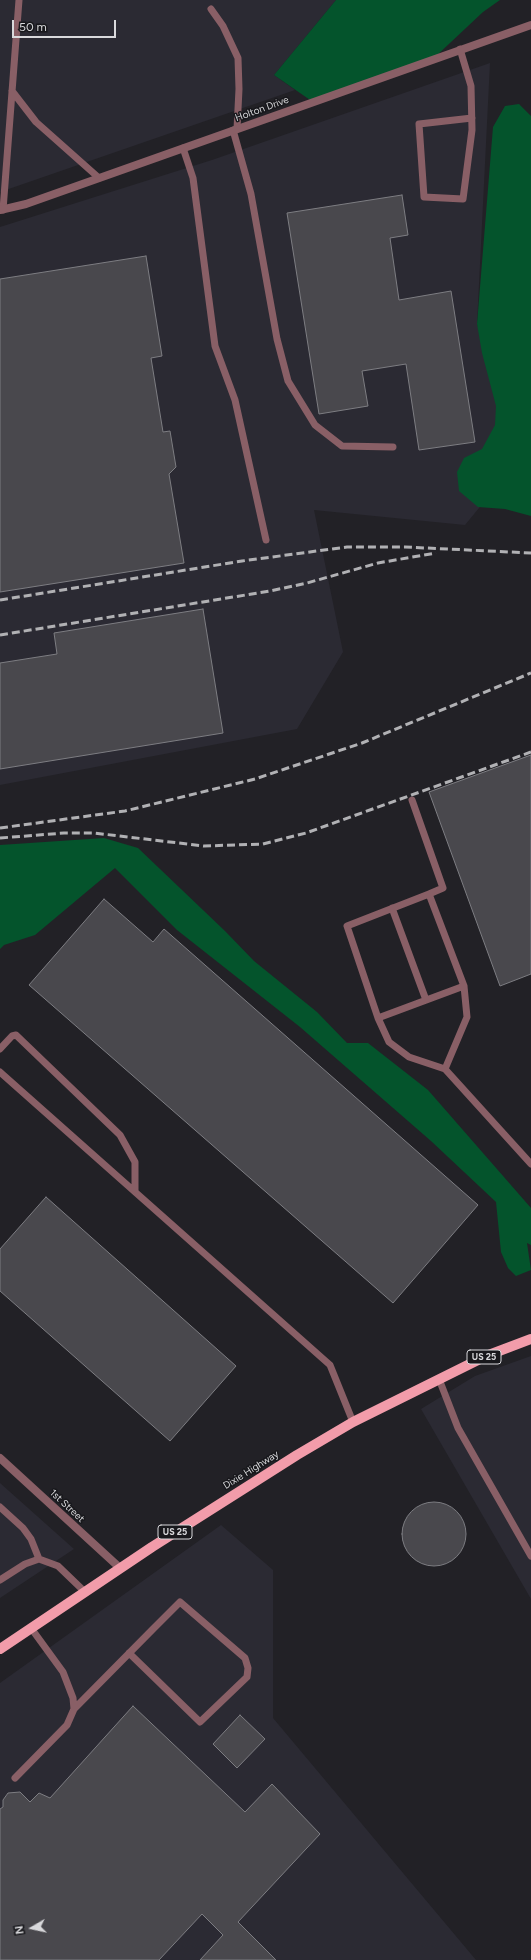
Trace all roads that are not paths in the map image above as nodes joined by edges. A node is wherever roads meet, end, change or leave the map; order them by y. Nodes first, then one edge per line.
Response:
1 (19, 0) edge
2 (211, 9) dead end
3 (531, 25) edge
4 (460, 49) junction
5 (12, 91) junction
6 (472, 118) junction
7 (235, 130) junction
8 (183, 148) junction
9 (99, 178) junction
10 (1, 210) edge
11 (393, 447) dead end
12 (266, 540) dead end
13 (412, 800) dead end
14 (430, 894) junction
15 (392, 908) junction
16 (464, 986) junction
17 (426, 1000) junction
18 (378, 1018) junction
19 (0, 1049) edge
20 (445, 1069) junction
21 (0, 1072) edge
22 (531, 1164) edge
23 (135, 1191) junction
24 (531, 1339) edge
25 (439, 1379) junction
26 (353, 1422) junction
27 (0, 1458) edge
28 (0, 1507) edge
29 (531, 1556) edge
30 (39, 1559) junction
31 (120, 1568) junction
32 (0, 1580) edge
33 (85, 1592) junction
34 (32, 1628) junction
35 (0, 1649) edge
36 (129, 1653) junction
37 (74, 1709) junction
38 (15, 1778) dead end

1 - 5 lane
2 - 7 lane
3 - 4 street, Holton Drive
4 - 6 lane
4 - 7 street, Holton Drive
5 - 9 lane
5 - 10 lane
6 - 6 lane
7 - 8 street, Holton Drive
7 - 11 lane
8 - 9 street, Holton Drive
8 - 12 lane
9 - 10 street, Holton Drive
13 - 14 lane
14 - 15 lane
14 - 16 lane
15 - 17 lane
15 - 18 lane
16 - 17 lane
16 - 20 lane
17 - 18 lane
18 - 20 lane
19 - 23 lane
20 - 22 lane
21 - 23 lane
23 - 26 lane
24 - 25 main road, Dixie Highway / US 25
25 - 26 main road, Dixie Highway / US 25
25 - 29 lane
26 - 31 main road, Dixie Highway / US 25
27 - 31 street, 1st Street
28 - 30 lane
30 - 32 lane
30 - 33 lane
31 - 33 main road, Dixie Highway / US 25
33 - 34 main road, Dixie Highway / US 25
34 - 35 main road, Dixie Highway / US 25
34 - 37 lane
36 - 36 lane
36 - 37 lane
37 - 38 lane

